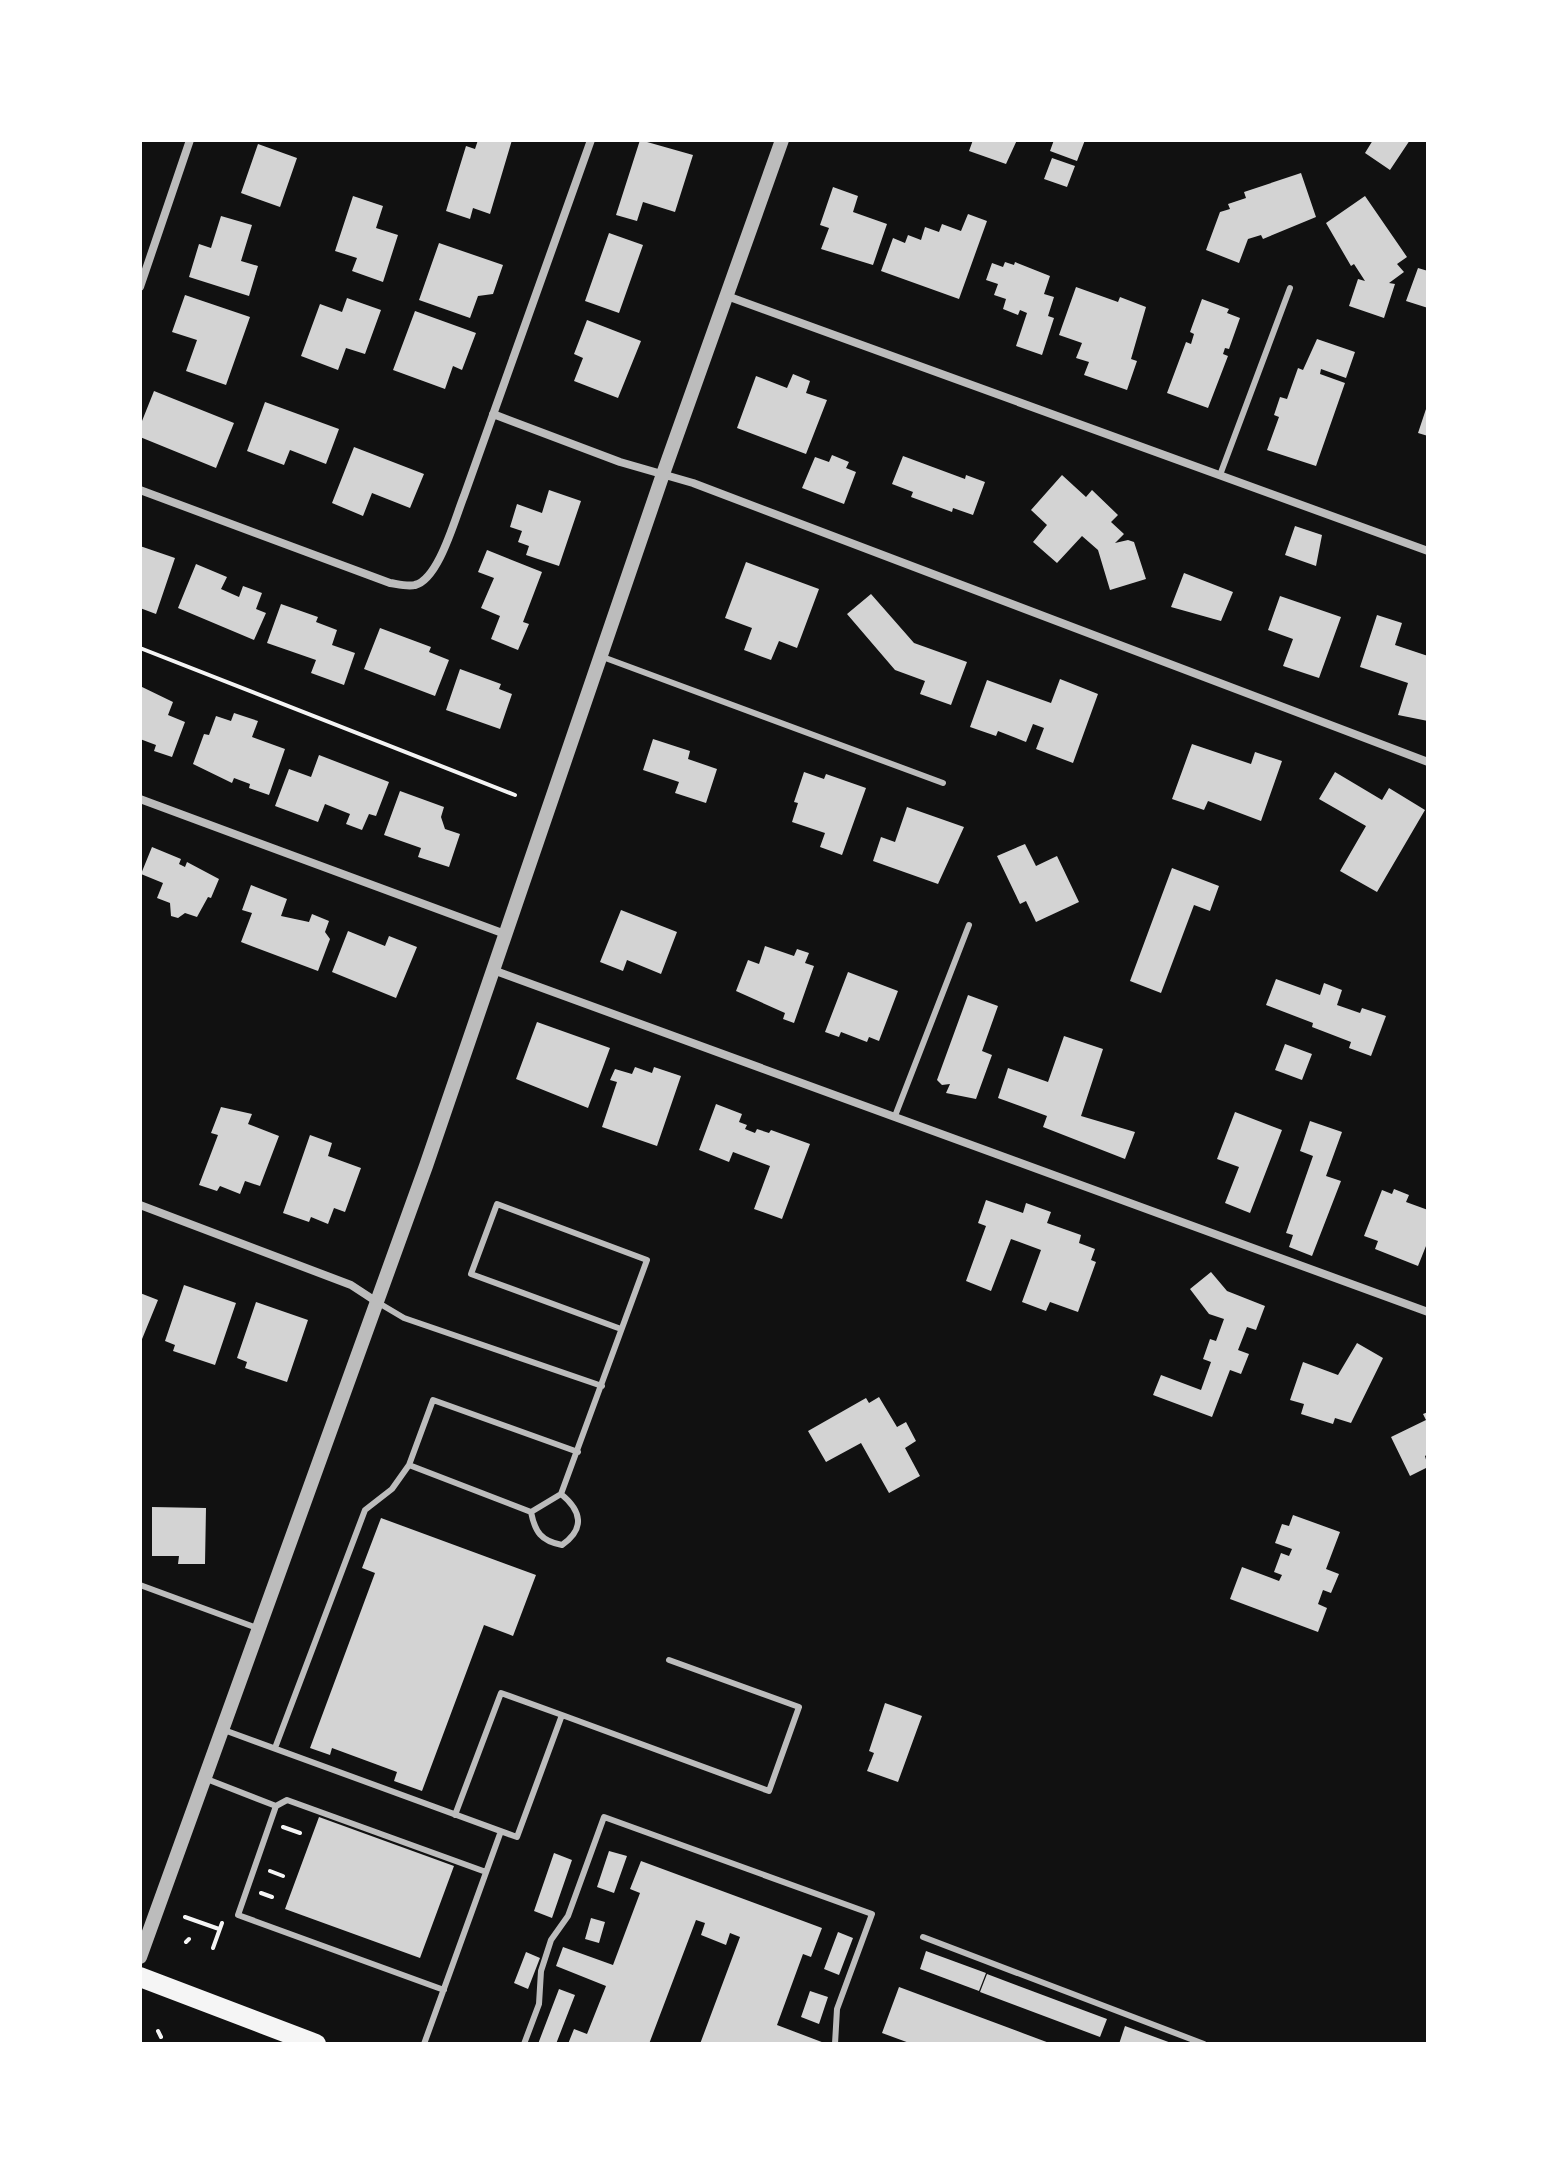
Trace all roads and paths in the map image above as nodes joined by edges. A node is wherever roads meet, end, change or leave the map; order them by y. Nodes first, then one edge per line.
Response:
1 (190, 140) edge
2 (591, 140) edge
3 (782, 140) edge
4 (140, 287) edge
5 (1290, 288) dead end
6 (727, 296) junction
7 (493, 414) junction
8 (663, 474) junction
9 (1220, 475) junction
10 (140, 490) edge
11 (1428, 551) edge
12 (140, 648) edge
13 (600, 656) junction
14 (1428, 762) edge
15 (943, 783) dead end
16 (515, 795) dead end
17 (140, 799) edge
18 (969, 925) dead end
19 (505, 934) junction
20 (493, 970) junction
21 (895, 1116) junction
22 (140, 1205) edge
23 (377, 1302) junction
24 (1428, 1312) edge
25 (621, 1329) junction
26 (602, 1386) junction
27 (578, 1452) junction
28 (409, 1465) junction
29 (561, 1494) junction
30 (531, 1512) junction
31 (140, 1585) edge
32 (259, 1629) junction
33 (669, 1660) dead end
34 (562, 1715) junction
35 (220, 1729) junction
36 (275, 1748) junction
37 (203, 1777) junction
38 (276, 1806) junction
39 (455, 1815) junction
40 (283, 1827) dead end
41 (501, 1831) junction
42 (300, 1833) dead end
43 (267, 1870) dead end
44 (486, 1872) junction
45 (283, 1876) dead end
46 (259, 1892) dead end
47 (272, 1897) dead end
48 (185, 1917) dead end
49 (923, 1937) dead end
50 (213, 1948) dead end
51 (140, 1957) edge
52 (140, 1977) edge
53 (444, 1990) junction
54 (158, 2031) dead end
55 (161, 2037) dead end
56 (316, 2044) edge
57 (424, 2044) edge
58 (524, 2044) edge
59 (835, 2044) edge
60 (1204, 2044) edge

1 - 4 street
2 - 7 street
3 - 6 street
5 - 9 lane
6 - 8 street
6 - 9 street
7 - 8 street
7 - 10 street
8 - 13 street
8 - 14 street
9 - 11 street
12 - 16 path
13 - 15 lane
13 - 19 street
17 - 19 street
18 - 21 lane
19 - 20 street
20 - 21 street
20 - 23 street
21 - 24 street
22 - 23 street
23 - 26 lane
23 - 32 street
25 - 25 lane
25 - 26 lane
26 - 27 lane
27 - 28 lane
27 - 29 lane
28 - 30 lane
28 - 36 lane
29 - 30 lane
29 - 30 lane
31 - 32 lane
32 - 35 street
33 - 34 lane
34 - 39 lane
34 - 41 lane
35 - 36 lane
35 - 37 street
36 - 39 lane
37 - 38 lane
37 - 51 street
38 - 44 lane
38 - 53 lane
39 - 41 lane
40 - 42 path
41 - 44 lane
43 - 45 path
44 - 53 lane
46 - 47 path
48 - 50 path
49 - 60 lane
52 - 56 main road
53 - 57 lane
54 - 55 path
58 - 59 lane

